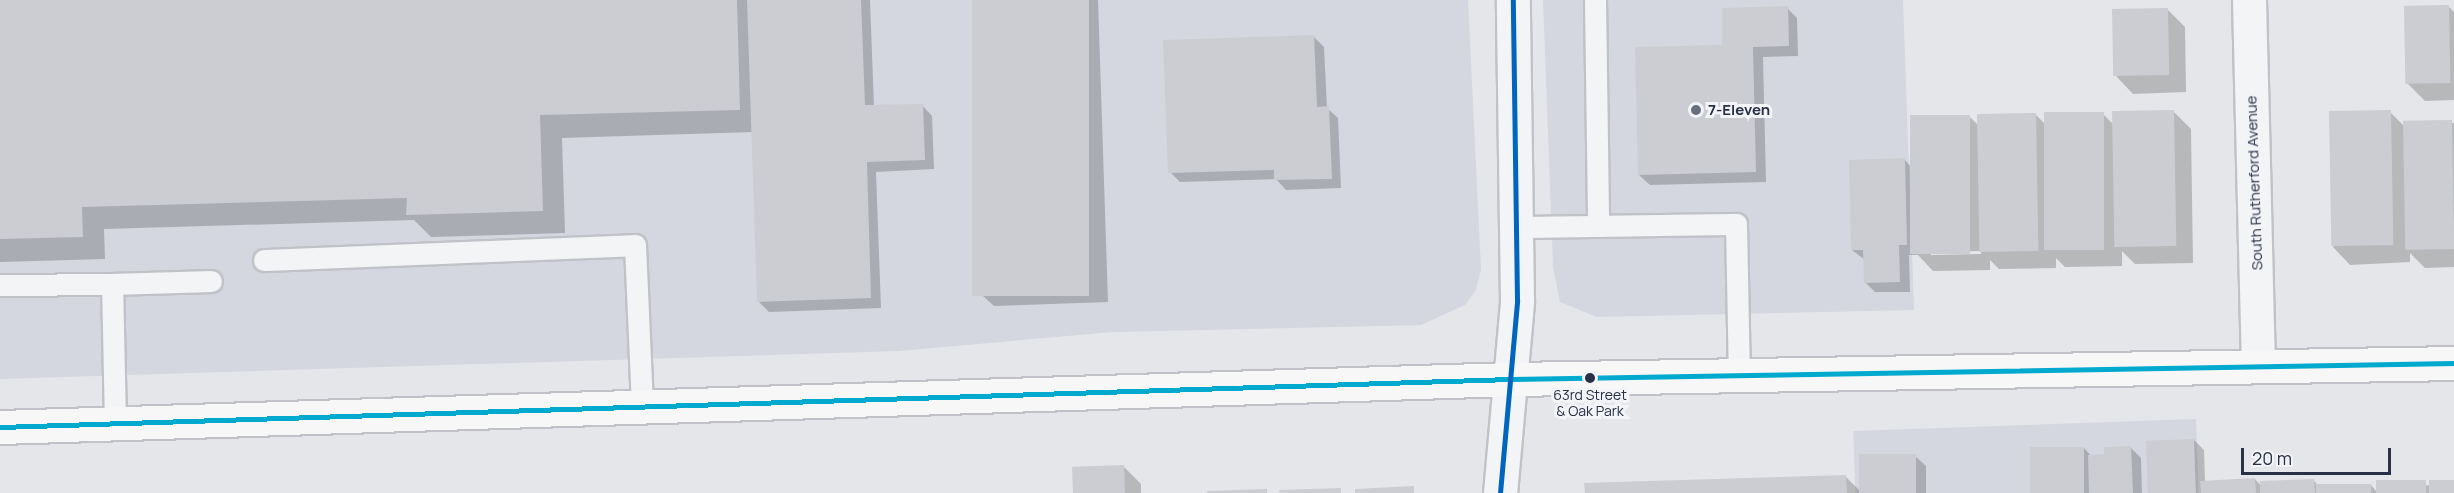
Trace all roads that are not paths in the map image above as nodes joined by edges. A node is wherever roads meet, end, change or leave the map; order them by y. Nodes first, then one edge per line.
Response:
1 (1513, 0) edge
2 (1595, 0) edge
3 (2249, 0) edge
4 (1598, 226) junction
5 (1517, 227) junction
6 (264, 260) dead end
7 (211, 281) dead end
8 (112, 284) junction
9 (0, 285) edge
10 (2454, 363) edge
11 (2258, 366) junction
12 (1739, 374) junction
13 (1512, 380) junction
14 (642, 407) junction
15 (115, 424) junction
16 (0, 427) edge
17 (1500, 493) edge

1 - 5 street
2 - 4 lane
3 - 11 street, South Rutherford Avenue
4 - 5 lane
4 - 12 lane
5 - 13 street
6 - 14 lane
7 - 8 lane
8 - 9 lane
8 - 15 lane
10 - 11 main road
11 - 12 main road
12 - 13 main road
13 - 14 main road
13 - 17 street
14 - 15 main road
15 - 16 main road

